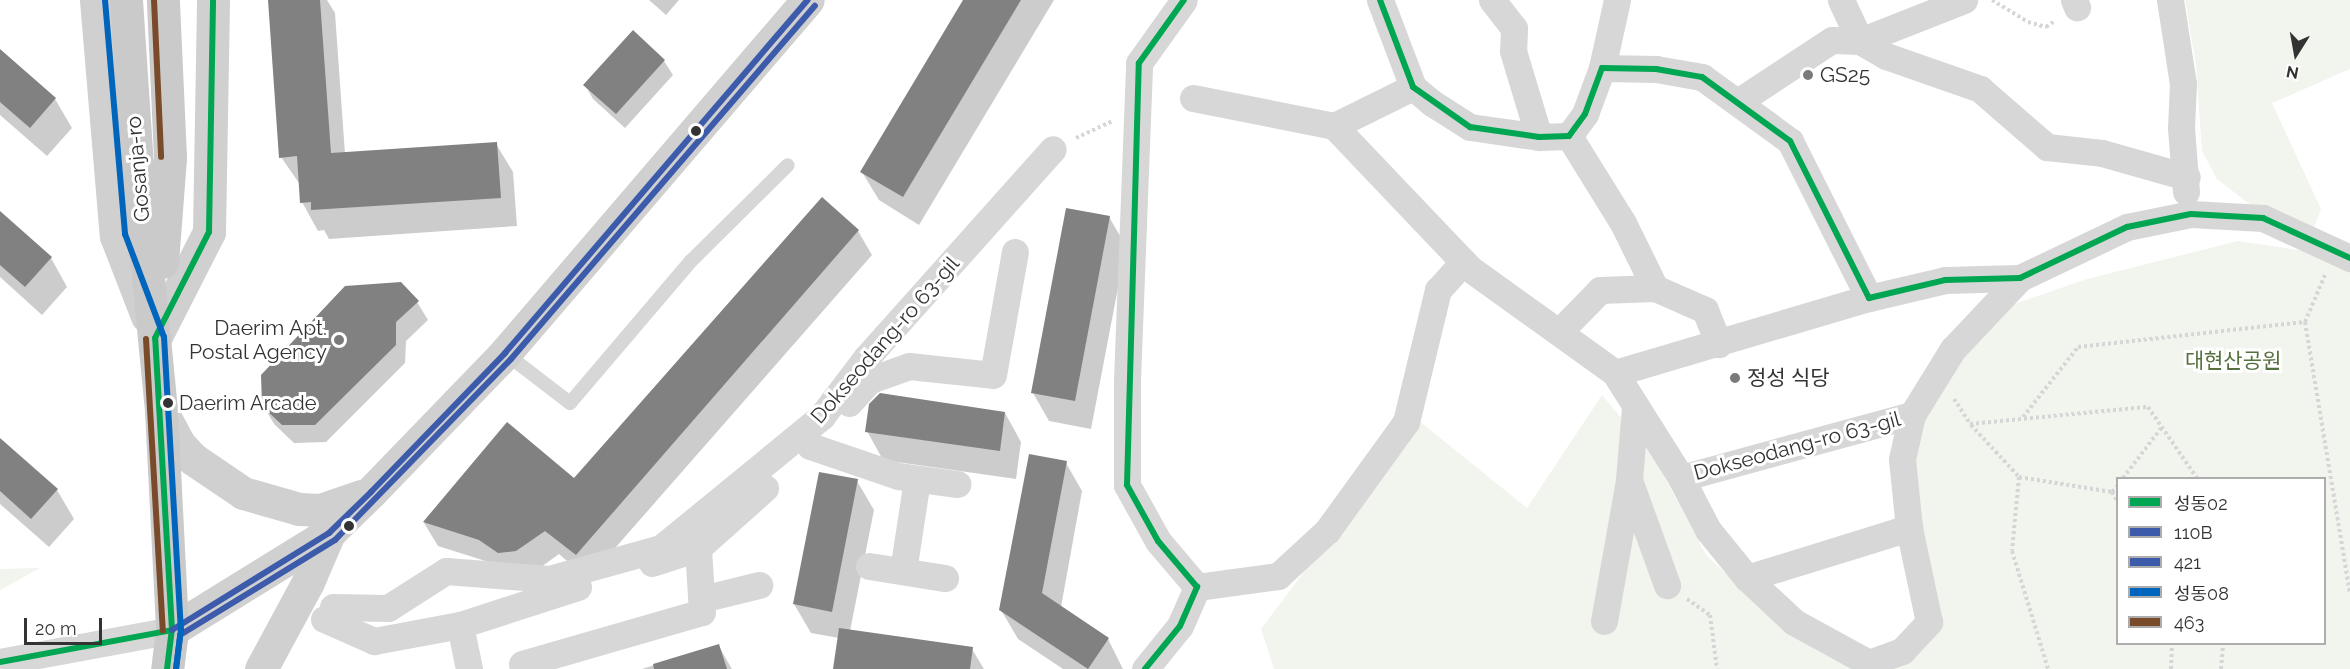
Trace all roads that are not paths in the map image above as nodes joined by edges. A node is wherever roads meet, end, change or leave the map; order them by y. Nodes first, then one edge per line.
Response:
1 (96, 0) edge
2 (126, 0) edge
3 (163, 0) edge
4 (213, 0) edge
5 (808, 0) edge
6 (1184, 0) edge
7 (1380, 0) edge
8 (1492, 0) edge
9 (1617, 0) edge
10 (1840, 0) edge
11 (1964, 0) edge
12 (2170, 0) edge
13 (1860, 41) junction
14 (1602, 68) junction
15 (1413, 87) junction
16 (1193, 98) dead end
17 (1739, 101) junction
18 (1334, 126) junction
19 (1569, 136) junction
20 (1539, 137) junction
21 (1053, 149) road end
22 (788, 165) dead end
23 (2187, 177) junction
24 (2192, 214) junction
25 (1015, 252) dead end
26 (2343, 254) edge
27 (1463, 262) junction
28 (2020, 278) junction
29 (1655, 288) junction
30 (1869, 298) junction
31 (1560, 331) junction
32 (156, 338) junction
33 (1719, 344) junction
34 (505, 353) junction
35 (1615, 373) junction
36 (1635, 408) junction
37 (161, 410) junction
38 (1912, 415) junction
39 (810, 446) junction
40 (1681, 478) junction
41 (917, 479) junction
42 (1629, 480) junction
43 (957, 484) dead end
44 (371, 492) junction
45 (1909, 528) junction
46 (328, 532) junction
47 (698, 548) junction
48 (869, 566) dead end
49 (903, 571) junction
50 (945, 578) dead end
51 (1747, 578) junction
52 (759, 585) dead end
53 (1667, 585) dead end
54 (1197, 587) junction
55 (702, 599) junction
56 (1604, 621) dead end
57 (460, 625) junction
58 (172, 630) junction
59 (0, 662) edge
60 (522, 664) dead end
61 (167, 669) edge
62 (261, 669) edge
63 (469, 669) edge
64 (1145, 669) edge

1 - 32 main road
2 - 32 main road, Gosanja-ro
3 - 32 main road, Gosanja-ro
4 - 32 main road
5 - 34 main road
6 - 54 street
7 - 15 street
8 - 20 street
9 - 14 street
10 - 13 street
11 - 13 street
12 - 23 street
13 - 17 street
13 - 23 street
14 - 17 street
14 - 19 street
15 - 18 street
15 - 20 street
16 - 18 street
17 - 30 street
18 - 27 street, Dokseodang-ro 63-gil
19 - 20 street
19 - 29 street
21 - 57 street, Dokseodang-ro 63-gil
22 - 34 lane
23 - 24 street
24 - 26 street, Dokseodang-ro 63-gil
24 - 28 street, Dokseodang-ro 63-gil
25 - 39 street
27 - 31 street, Dokseodang-ro 63-gil
27 - 54 street
28 - 30 street
28 - 38 street, Dokseodang-ro 63-gil
29 - 31 street
29 - 33 street
30 - 33 street
31 - 35 street, Dokseodang-ro 63-gil
32 - 37 main road, Gosanja-ro
33 - 35 street
34 - 44 main road
35 - 36 street, Dokseodang-ro 63-gil
36 - 40 street, Dokseodang-ro 63-gil
36 - 42 street
37 - 44 main road
37 - 58 main road, Gosanja-ro
38 - 40 street, Dokseodang-ro 63-gil
38 - 45 street, Dokseodang-ro 63-gil
39 - 41 street
39 - 47 street
40 - 51 street, Dokseodang-ro 63-gil
41 - 43 street
41 - 49 street
42 - 53 street
42 - 56 street
44 - 46 main road
45 - 51 street
45 - 51 street, Dokseodang-ro 63-gil
46 - 58 main road
46 - 62 main road
47 - 55 street
47 - 57 street
48 - 49 street
49 - 50 street
52 - 55 street
54 - 64 street
55 - 60 street
57 - 63 street
58 - 59 street
58 - 61 main road, Gosanja-ro

